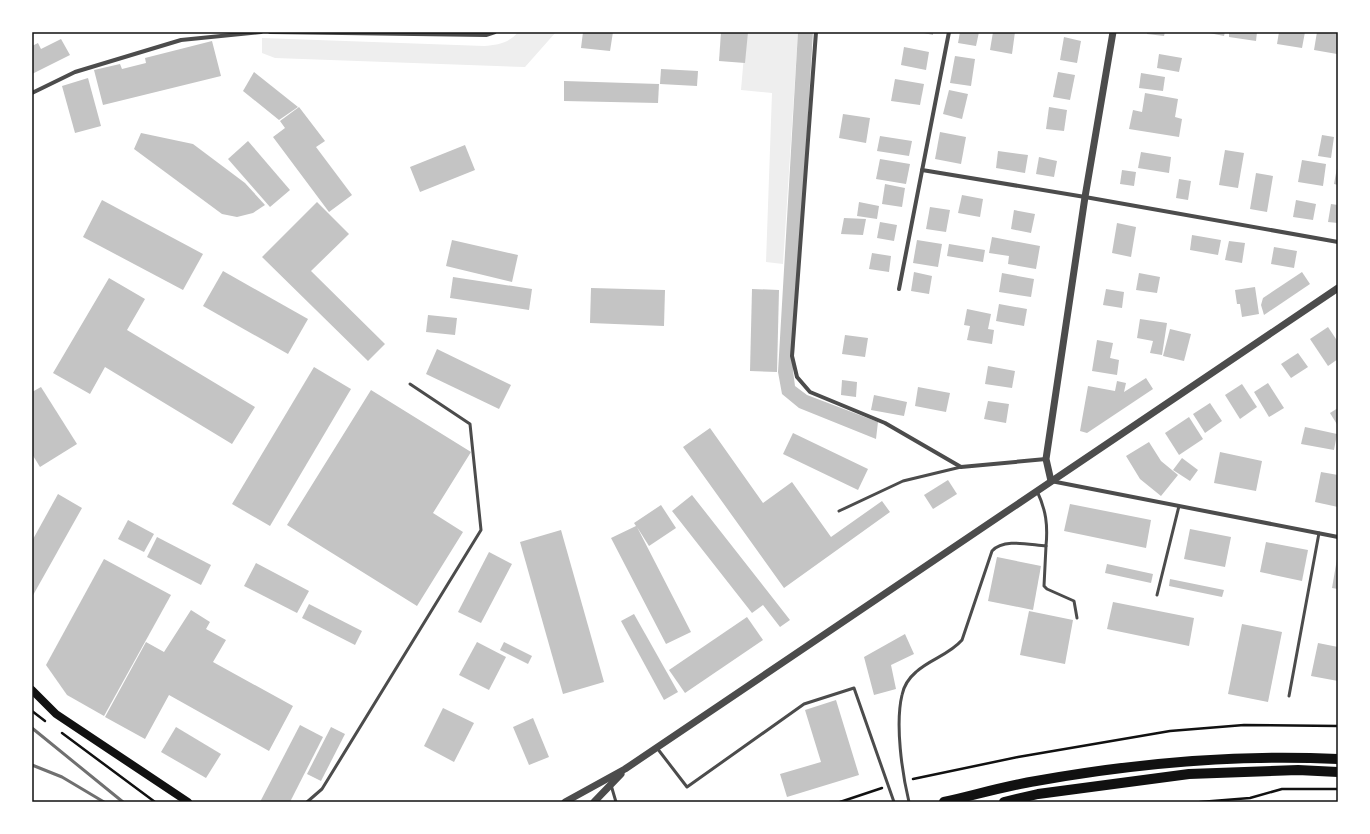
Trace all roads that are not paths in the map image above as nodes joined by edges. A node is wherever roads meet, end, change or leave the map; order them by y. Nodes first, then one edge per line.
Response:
1 (261, 32) edge
2 (270, 32) edge
3 (495, 32) edge
4 (816, 32) edge
5 (948, 32) edge
6 (1113, 32) edge
7 (32, 93) edge
8 (922, 170) junction
9 (1085, 197) junction
10 (1338, 242) edge
11 (1338, 288) edge
12 (899, 289) dead end
13 (410, 384) dead end
14 (1046, 459) junction
15 (961, 467) junction
16 (1051, 481) junction
17 (1037, 491) junction
18 (1179, 506) junction
19 (839, 511) dead end
20 (1319, 533) junction
21 (1338, 537) edge
22 (1046, 546) junction
23 (1157, 595) dead end
24 (1077, 618) dead end
25 (32, 690) edge
26 (1289, 696) dead end
27 (657, 748) junction
28 (1338, 758) edge
29 (625, 769) junction
30 (1338, 772) edge
31 (611, 784) junction
32 (188, 802) edge
33 (307, 802) edge
34 (565, 802) edge
35 (594, 802) edge
36 (616, 802) edge
37 (894, 802) edge
38 (909, 802) edge
39 (944, 802) edge
40 (1004, 802) edge

1 - 7 street
2 - 3 street
4 - 15 street
5 - 8 street
6 - 9 street
8 - 9 street
8 - 12 street
9 - 10 street
9 - 14 street
11 - 16 street
13 - 33 lane
14 - 15 street
14 - 16 street
15 - 19 lane
16 - 17 street
16 - 18 street
17 - 22 lane
17 - 27 street
18 - 20 street
18 - 23 lane
20 - 21 street
20 - 26 lane
22 - 24 lane
22 - 38 lane
25 - 32 main road
27 - 29 street
27 - 37 lane
28 - 39 main road
29 - 31 street
29 - 34 street
30 - 40 main road
31 - 35 street
31 - 36 lane

